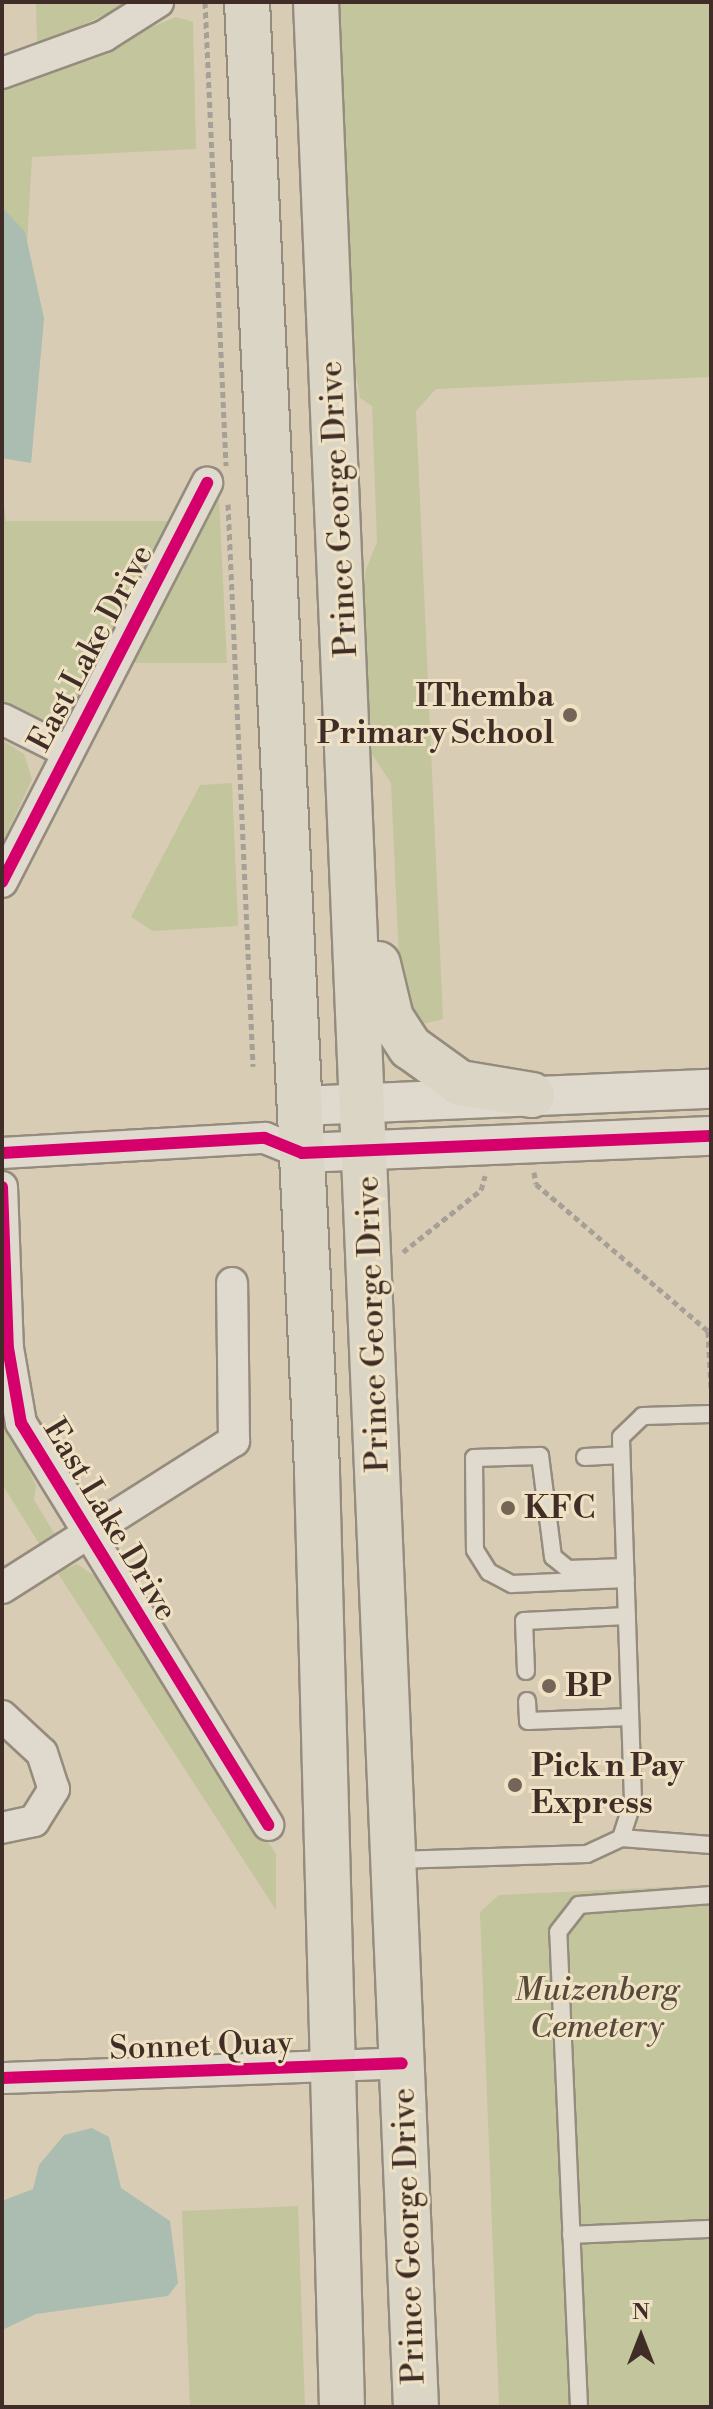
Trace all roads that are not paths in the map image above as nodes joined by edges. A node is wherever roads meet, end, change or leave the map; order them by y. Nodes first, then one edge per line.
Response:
1 (158, 2) edge
2 (247, 2) edge
3 (316, 2) edge
4 (2, 73) edge
5 (331, 353) junction
6 (264, 356) junction
7 (220, 485) road end
8 (2, 719) edge
9 (352, 747) junction
10 (66, 751) junction
11 (2, 882) edge
12 (711, 1089) edge
13 (532, 1095) junction
14 (364, 1101) junction
15 (300, 1106) junction
16 (711, 1136) edge
17 (284, 1145) junction
18 (366, 1149) junction
19 (2, 1153) edge
20 (2, 1187) edge
21 (232, 1283) dead end
22 (711, 1414) edge
23 (621, 1455) junction
24 (585, 1457) dead end
25 (88, 1537) junction
26 (626, 1573) junction
27 (2, 1588) edge
28 (627, 1616) junction
29 (526, 1671) dead end
30 (527, 1701) dead end
31 (2, 1716) edge
32 (630, 1717) junction
33 (268, 1825) dead end
34 (2, 1828) edge
35 (621, 1838) junction
36 (711, 1845) edge
37 (391, 1861) junction
38 (711, 1895) edge
39 (402, 2063) junction
40 (329, 2068) junction
41 (2, 2078) edge
42 (711, 2229) edge
43 (571, 2235) junction
44 (342, 2407) edge
45 (416, 2407) edge
46 (579, 2407) edge

1 - 4 street
2 - 6 main road, Prince George Drive
3 - 5 main road, Prince George Drive
5 - 6 main road
5 - 9 main road, Prince George Drive
6 - 15 main road, Prince George Drive
7 - 10 street, East Lake Drive
8 - 10 street
9 - 13 main road
9 - 14 main road, Prince George Drive
10 - 11 street, East Lake Drive
12 - 13 street
13 - 14 street
14 - 15 street
14 - 18 main road, Prince George Drive
15 - 17 main road, Prince George Drive
16 - 18 street
17 - 18 street
17 - 19 street
17 - 40 main road, Prince George Drive
18 - 37 main road, Prince George Drive
20 - 25 street, East Lake Drive
21 - 25 street
22 - 23 lane
23 - 24 lane
23 - 26 lane
25 - 27 street
25 - 33 street, East Lake Drive
26 - 26 lane
26 - 28 lane
28 - 29 lane
28 - 32 lane
30 - 32 lane
31 - 34 street
32 - 35 lane
35 - 36 lane
35 - 37 lane
37 - 39 main road, Prince George Drive
38 - 43 lane
39 - 40 street, Sonnet Quay
39 - 45 main road, Prince George Drive
40 - 41 street, Sonnet Quay
40 - 44 main road, Prince George Drive
42 - 43 lane
43 - 46 lane

